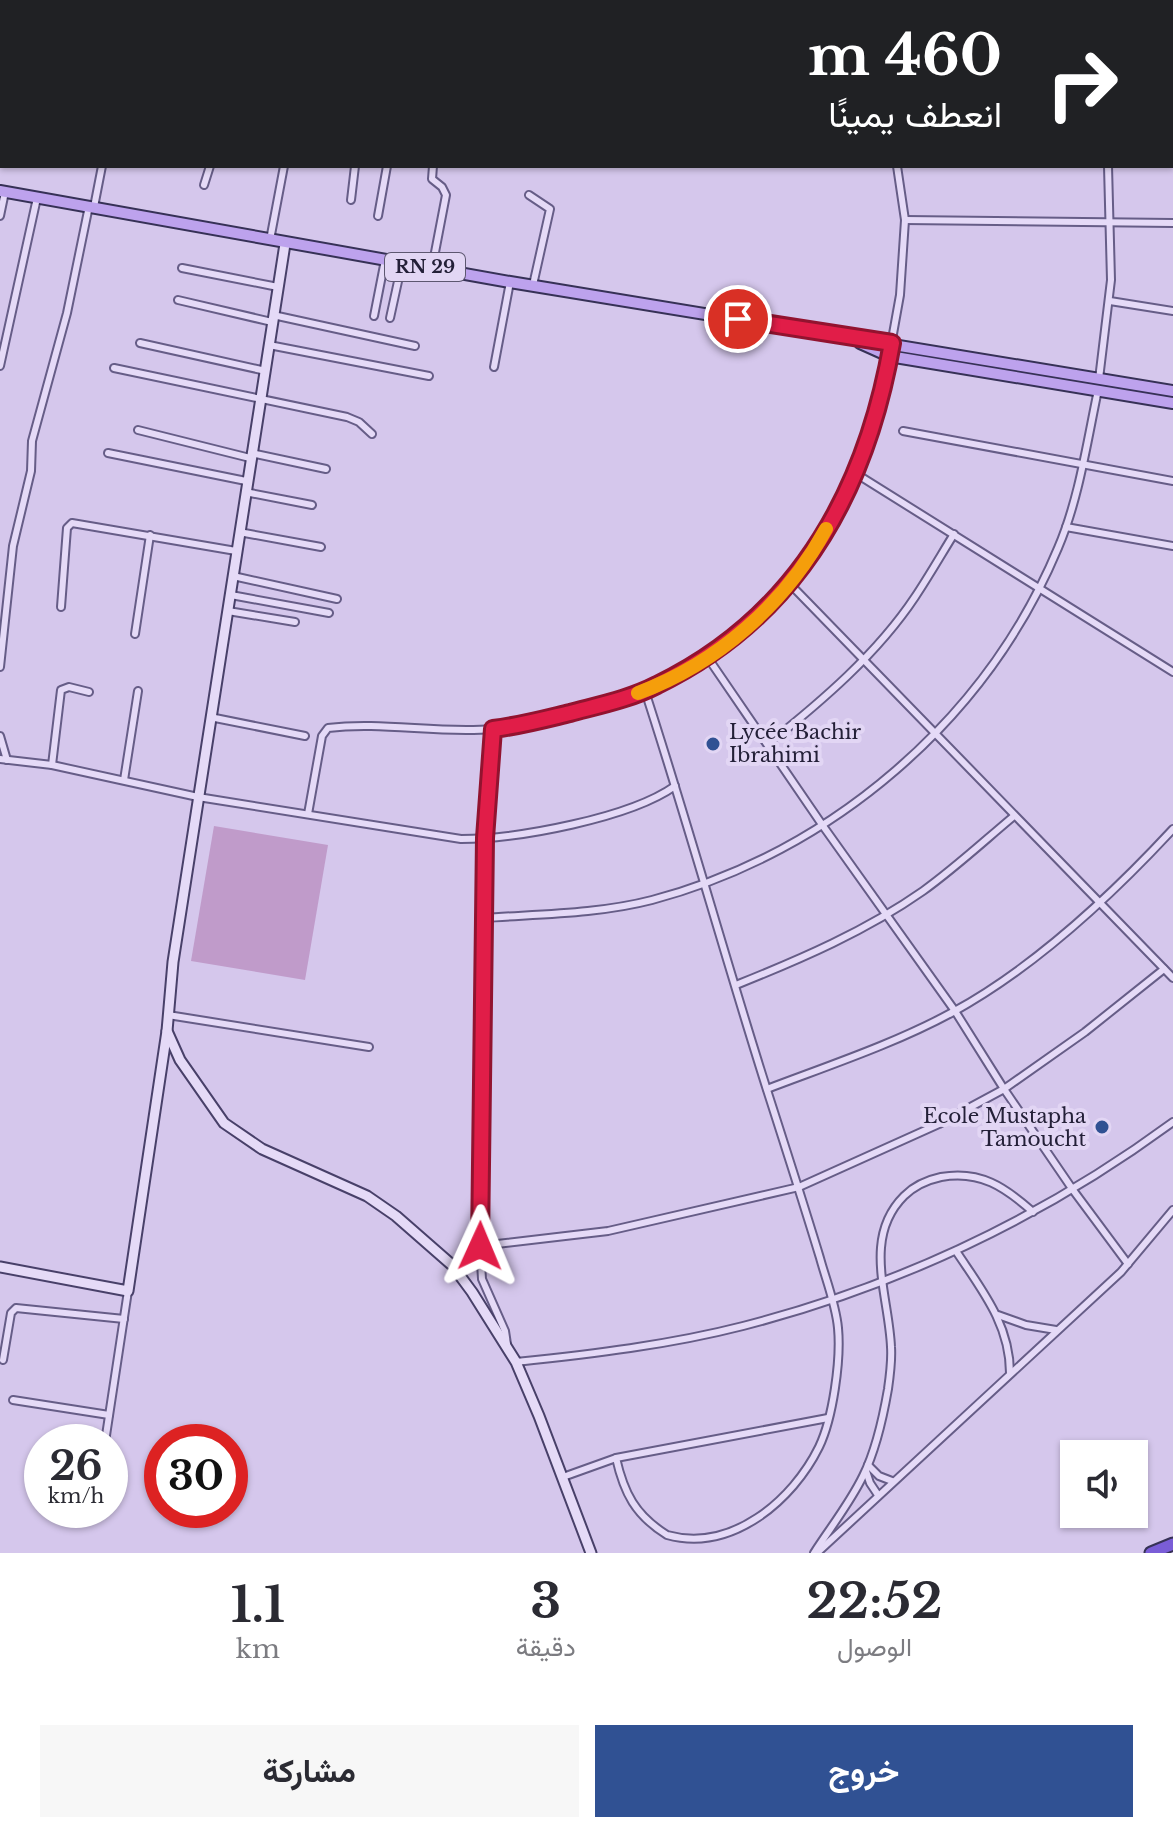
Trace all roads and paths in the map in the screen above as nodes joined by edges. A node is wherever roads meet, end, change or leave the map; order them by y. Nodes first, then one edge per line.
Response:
1 (102, 168) edge
2 (209, 168) edge
3 (284, 168) edge
4 (355, 168) edge
5 (387, 168) edge
6 (433, 168) edge
7 (897, 168) edge
8 (1108, 168) edge
9 (204, 185) dead end
10 (2, 191) edge
11 (529, 195) dead end
12 (38, 196) junction
13 (351, 200) dead end
14 (92, 206) junction
15 (0, 216) edge
16 (378, 216) dead end
17 (905, 220) junction
18 (1173, 223) edge
19 (1110, 224) junction
20 (270, 240) junction
21 (285, 244) junction
22 (385, 260) junction
23 (402, 263) junction
24 (182, 268) dead end
25 (432, 268) junction
26 (510, 282) junction
27 (533, 285) junction
28 (278, 287) junction
29 (178, 300) dead end
30 (1110, 301) junction
31 (1173, 311) edge
32 (374, 316) dead end
33 (390, 318) dead end
34 (273, 319) junction
35 (851, 339) junction
36 (140, 343) dead end
37 (892, 343) junction
38 (269, 345) junction
39 (415, 346) dead end
40 (889, 356) junction
41 (0, 366) edge
42 (494, 367) dead end
43 (114, 368) dead end
44 (266, 371) junction
45 (429, 376) dead end
46 (1099, 378) junction
47 (1098, 390) junction
48 (1173, 391) edge
49 (261, 399) junction
50 (1173, 403) edge
51 (138, 430) dead end
52 (903, 431) dead end
53 (372, 434) dead end
54 (108, 453) dead end
55 (250, 456) junction
56 (1082, 465) junction
57 (326, 469) dead end
58 (855, 473) junction
59 (1173, 481) edge
60 (246, 486) junction
61 (312, 505) dead end
62 (1066, 527) junction
63 (239, 532) junction
64 (954, 534) junction
65 (150, 535) junction
66 (1173, 546) edge
67 (321, 547) dead end
68 (236, 551) junction
69 (233, 576) junction
70 (790, 584) junction
71 (1040, 587) junction
72 (231, 595) junction
73 (337, 599) dead end
74 (61, 607) dead end
75 (228, 611) junction
76 (329, 613) dead end
77 (295, 622) dead end
78 (135, 634) dead end
79 (708, 658) junction
80 (863, 660) junction
81 (0, 667) edge
82 (1173, 672) edge
83 (138, 691) dead end
84 (645, 691) junction
85 (89, 692) dead end
86 (210, 717) junction
87 (493, 729) junction
88 (935, 734) junction
89 (0, 736) edge
90 (305, 736) dead end
91 (768, 744) junction
92 (4, 759) edge
93 (52, 765) junction
94 (124, 780) junction
95 (675, 786) junction
96 (198, 797) junction
97 (308, 814) junction
98 (1014, 816) junction
99 (823, 826) junction
100 (1173, 829) edge
101 (485, 838) junction
102 (704, 884) junction
103 (1099, 904) junction
104 (886, 914) junction
105 (484, 918) junction
106 (1164, 969) junction
107 (1173, 978) edge
108 (736, 985) junction
109 (955, 1011) junction
110 (168, 1015) junction
111 (167, 1031) junction
112 (369, 1047) dead end
113 (767, 1089) junction
114 (1004, 1089) junction
115 (1173, 1122) edge
116 (799, 1187) junction
117 (1073, 1190) junction
118 (1173, 1210) edge
119 (1033, 1212) junction
120 (480, 1246) junction
121 (956, 1251) junction
122 (1128, 1264) junction
123 (0, 1267) edge
124 (883, 1282) junction
125 (128, 1291) junction
126 (832, 1300) junction
127 (998, 1315) junction
128 (124, 1319) junction
129 (1056, 1330) junction
130 (507, 1346) junction
131 (3, 1360) dead end
132 (516, 1362) junction
133 (1010, 1373) junction
134 (13, 1400) dead end
135 (109, 1415) junction
136 (828, 1418) junction
137 (108, 1424) edge
138 (616, 1458) junction
139 (867, 1468) junction
140 (563, 1477) junction
141 (892, 1481) junction
142 (878, 1495) junction
143 (753, 1530) dead end
144 (1173, 1544) edge
145 (703, 1547) dead end
146 (591, 1553) edge
147 (815, 1553) edge
148 (1151, 1553) edge

1 - 14 street
2 - 9 street
3 - 20 street
4 - 13 street
5 - 16 street
6 - 25 street
7 - 17 street
8 - 19 street
10 - 12 main road, RN 29
10 - 15 street
11 - 27 street
12 - 14 main road, RN 29
12 - 41 street
14 - 20 main road, RN 29
14 - 81 street
17 - 19 street
17 - 37 street
18 - 19 street
19 - 30 street
20 - 21 main road, RN 29
21 - 22 main road, RN 29
21 - 28 main road
22 - 23 main road, RN 29
22 - 32 street
23 - 25 main road, RN 29
23 - 33 street
24 - 28 street
25 - 26 main road, RN 29
26 - 27 main road, RN 29
26 - 42 street
27 - 35 main road, RN 29
28 - 34 main road
29 - 34 street
30 - 31 street
30 - 46 street
34 - 38 main road
34 - 39 street
35 - 37 main road, RN 29
35 - 40 main road, RN 29
36 - 44 street
37 - 40 street
37 - 46 main road, RN 29
38 - 44 main road
38 - 45 street
40 - 47 main road, RN 29
40 - 58 street
43 - 49 street
44 - 49 main road
46 - 47 street
46 - 48 main road, RN 29
47 - 50 main road, RN 29
47 - 56 street
49 - 53 street
49 - 55 main road
51 - 55 street
52 - 56 street
54 - 60 street
55 - 57 street
55 - 60 main road
56 - 59 street
56 - 62 street
58 - 64 street
58 - 70 street
60 - 61 street
60 - 63 main road
62 - 66 street
62 - 71 street
63 - 67 street
63 - 68 main road
64 - 71 street
64 - 80 street
65 - 68 street
65 - 74 street
65 - 78 street
68 - 69 main road
69 - 72 main road
69 - 73 street
70 - 79 street
70 - 80 street
71 - 82 street
71 - 88 street
72 - 75 main road
72 - 76 street
75 - 77 street
75 - 86 main road
79 - 84 street
79 - 91 street
80 - 88 street
80 - 91 street
83 - 94 street
84 - 87 street
84 - 95 street
85 - 93 street
86 - 90 street
86 - 96 main road
87 - 97 street
87 - 101 street
88 - 98 street
88 - 99 street
89 - 92 street
91 - 99 street
92 - 93 street
93 - 94 street
94 - 96 street
95 - 101 street
95 - 102 street
96 - 97 street
96 - 110 main road
97 - 101 street
98 - 103 street
98 - 104 street
99 - 102 street
99 - 104 street
100 - 103 street
101 - 105 street
102 - 105 street
102 - 108 street
103 - 106 street
103 - 109 street
104 - 108 street
104 - 109 street
105 - 120 street
106 - 107 street
106 - 114 street
108 - 113 street
109 - 113 street
109 - 114 street
110 - 111 main road
110 - 112 street
111 - 125 main road
111 - 130 main road
113 - 116 street
114 - 116 street
114 - 117 street
115 - 117 street
116 - 120 street
116 - 126 street
117 - 119 street
117 - 122 street
118 - 122 street
119 - 121 street
119 - 124 street
120 - 130 street
121 - 124 street
121 - 127 street
122 - 129 street
123 - 125 main road
124 - 126 street
124 - 139 street
125 - 128 street
126 - 132 street
126 - 136 street
127 - 129 street
127 - 133 street
128 - 131 street
128 - 135 street
129 - 133 street
130 - 132 main road
132 - 140 main road
133 - 141 street
134 - 135 street
135 - 137 street
136 - 138 street
136 - 143 street
138 - 140 street
138 - 145 street
139 - 141 street
139 - 142 street
139 - 147 street
140 - 146 main road
141 - 142 street
142 - 147 street
144 - 148 highway

